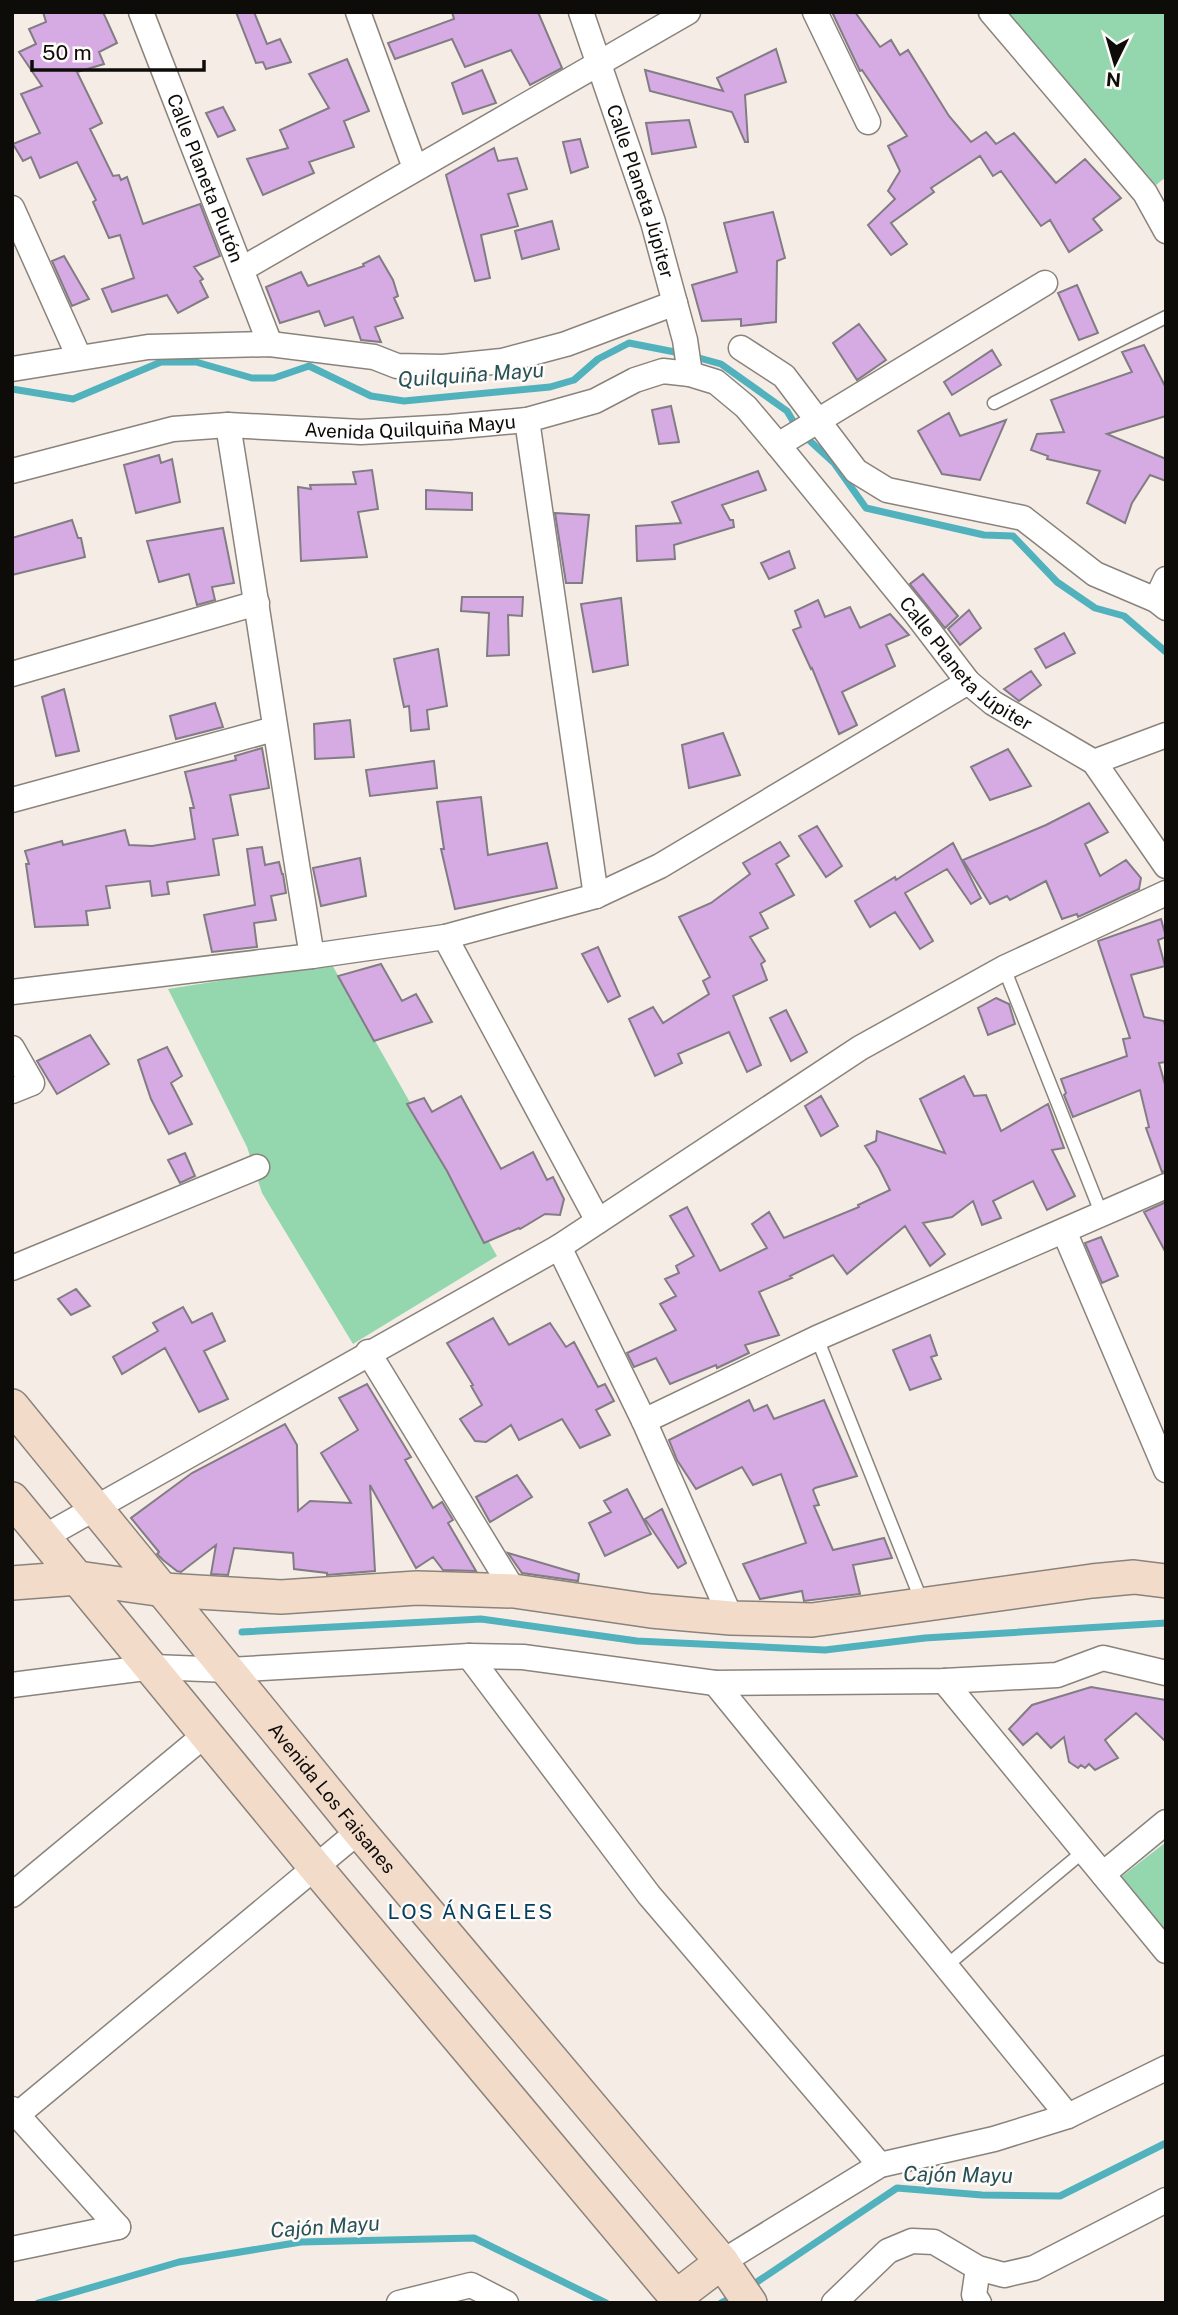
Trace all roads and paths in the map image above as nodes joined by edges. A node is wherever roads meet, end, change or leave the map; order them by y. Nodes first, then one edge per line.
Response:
1 (141, 12) edge
2 (358, 12) edge
3 (581, 12) edge
4 (688, 12) edge
5 (815, 12) edge
6 (991, 12) edge
7 (599, 62) junction
8 (868, 122) dead end
9 (415, 168) junction
10 (12, 208) edge
11 (1166, 231) edge
12 (242, 269) junction
13 (1045, 283) dead end
14 (675, 303) junction
15 (1166, 317) edge
16 (270, 344) junction
17 (741, 348) dead end
18 (79, 357) junction
19 (12, 369) edge
20 (690, 374) junction
21 (994, 403) dead end
22 (818, 419) junction
23 (527, 420) junction
24 (228, 425) junction
25 (778, 445) junction
26 (12, 471) edge
27 (1162, 596) edge
28 (257, 604) junction
29 (12, 674) edge
30 (968, 682) junction
31 (274, 729) junction
32 (1166, 735) edge
33 (1094, 762) junction
34 (12, 800) edge
35 (1166, 866) edge
36 (1166, 893) edge
37 (596, 896) junction
38 (445, 937) junction
39 (312, 956) junction
40 (1004, 968) junction
41 (12, 992) edge
42 (12, 1048) edge
43 (12, 1091) edge
44 (257, 1167) dead end
45 (1166, 1186) edge
46 (1102, 1215) junction
47 (598, 1221) junction
48 (1064, 1231) junction
49 (559, 1247) junction
50 (12, 1268) edge
51 (817, 1338) junction
52 (368, 1352) junction
53 (12, 1406) edge
54 (644, 1421) junction
55 (1166, 1470) edge
56 (12, 1499) edge
57 (96, 1507) junction
58 (44, 1537) junction
59 (78, 1578) junction
60 (1166, 1581) edge
61 (12, 1583) edge
62 (164, 1590) junction
63 (514, 1591) junction
64 (923, 1605) junction
65 (731, 1618) junction
66 (469, 1656) junction
67 (153, 1667) junction
68 (229, 1670) junction
69 (1166, 1673) edge
70 (944, 1681) junction
71 (715, 1683) junction
72 (12, 1685) edge
73 (206, 1734) junction
74 (1166, 1822) edge
75 (359, 1830) junction
76 (1084, 1851) junction
77 (316, 1868) junction
78 (1103, 1874) junction
79 (12, 1895) edge
80 (1166, 1951) edge
81 (946, 1966) junction
82 (1166, 2068) edge
83 (14, 2114) edge
84 (1068, 2116) junction
85 (880, 2165) junction
86 (1166, 2200) edge
87 (12, 2249) edge
88 (978, 2268) junction
89 (739, 2287) edge
90 (679, 2300) edge
91 (400, 2303) edge
92 (506, 2303) edge
93 (834, 2303) edge
94 (979, 2303) edge

1 - 12 street, Calle Planeta Plutón
2 - 9 street
3 - 7 street, Calle Planeta Júpiter
4 - 7 street
5 - 8 street
6 - 11 street
7 - 9 street
7 - 14 street, Calle Planeta Júpiter
9 - 12 street
10 - 18 street
12 - 16 street, Calle Planeta Plutón
13 - 22 street
14 - 16 street
14 - 20 street, Calle Planeta Júpiter
15 - 21 lane
16 - 18 street
17 - 22 street
18 - 19 street
20 - 23 street, Avenida Quilquiña Mayu
20 - 25 street, Avenida Quilquiña Mayu
22 - 25 street
22 - 27 street
23 - 24 street, Avenida Quilquiña Mayu
23 - 37 street
24 - 26 street, Avenida Quilquiña Mayu
24 - 28 street
25 - 30 street, Calle Planeta Júpiter
28 - 29 street
28 - 31 street
30 - 33 street, Calle Planeta Júpiter
30 - 37 street
31 - 34 street
31 - 39 street
32 - 33 street
33 - 35 street, Calle Planeta Júpiter
36 - 40 street
37 - 38 street
38 - 39 street
38 - 47 street
39 - 41 street
40 - 46 lane
40 - 47 street
42 - 43 street
44 - 50 street
45 - 46 street
46 - 48 street
47 - 49 street
48 - 51 street
48 - 55 street
49 - 52 street
49 - 54 street
51 - 54 street
51 - 64 lane
52 - 57 street
52 - 63 street
53 - 57 street, Avenida Los Faisanes
54 - 65 street
56 - 58 street
57 - 58 street
57 - 62 street, Avenida Los Faisanes
58 - 59 street
59 - 61 street
59 - 62 street
59 - 67 street
60 - 64 street
62 - 63 street
62 - 68 street, Avenida Los Faisanes
63 - 65 street
64 - 65 street
66 - 68 street
66 - 71 street
66 - 85 street
67 - 68 street
67 - 72 street
67 - 73 street
68 - 75 street, Avenida Los Faisanes
69 - 70 street
70 - 71 street
70 - 76 street
71 - 81 street
73 - 77 street
73 - 79 street
74 - 78 street
75 - 77 street
75 - 89 street, Avenida Los Faisanes
76 - 78 street
76 - 81 lane
77 - 83 street
77 - 90 street
78 - 80 street
81 - 84 street
82 - 84 street
83 - 87 street
84 - 85 street
85 - 89 street
86 - 88 street
88 - 93 street
88 - 94 street
89 - 90 street
91 - 92 street

